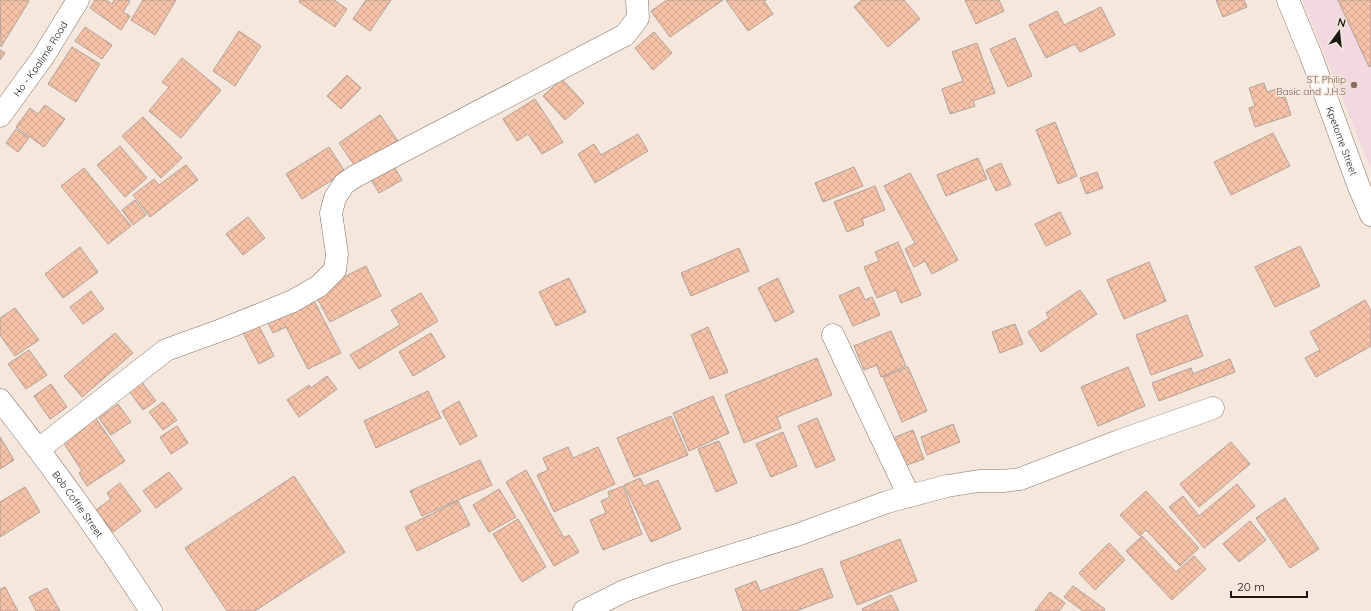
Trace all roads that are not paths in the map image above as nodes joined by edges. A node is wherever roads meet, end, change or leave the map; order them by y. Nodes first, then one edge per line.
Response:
1 (78, 0) edge
2 (638, 0) edge
3 (1288, 0) edge
4 (0, 116) edge
5 (1371, 215) edge
6 (833, 335) dead end
7 (0, 400) edge
8 (1213, 408) dead end
9 (40, 449) junction
10 (909, 496) junction
11 (151, 611) edge
12 (584, 611) edge

1 - 4 street, Ho - Kpalimé Road
2 - 9 street
3 - 5 street, Kpetome Street
6 - 10 street
7 - 9 street, Bob Coffie Street
8 - 10 street
9 - 11 street, Bob Coffie Street
10 - 12 street

